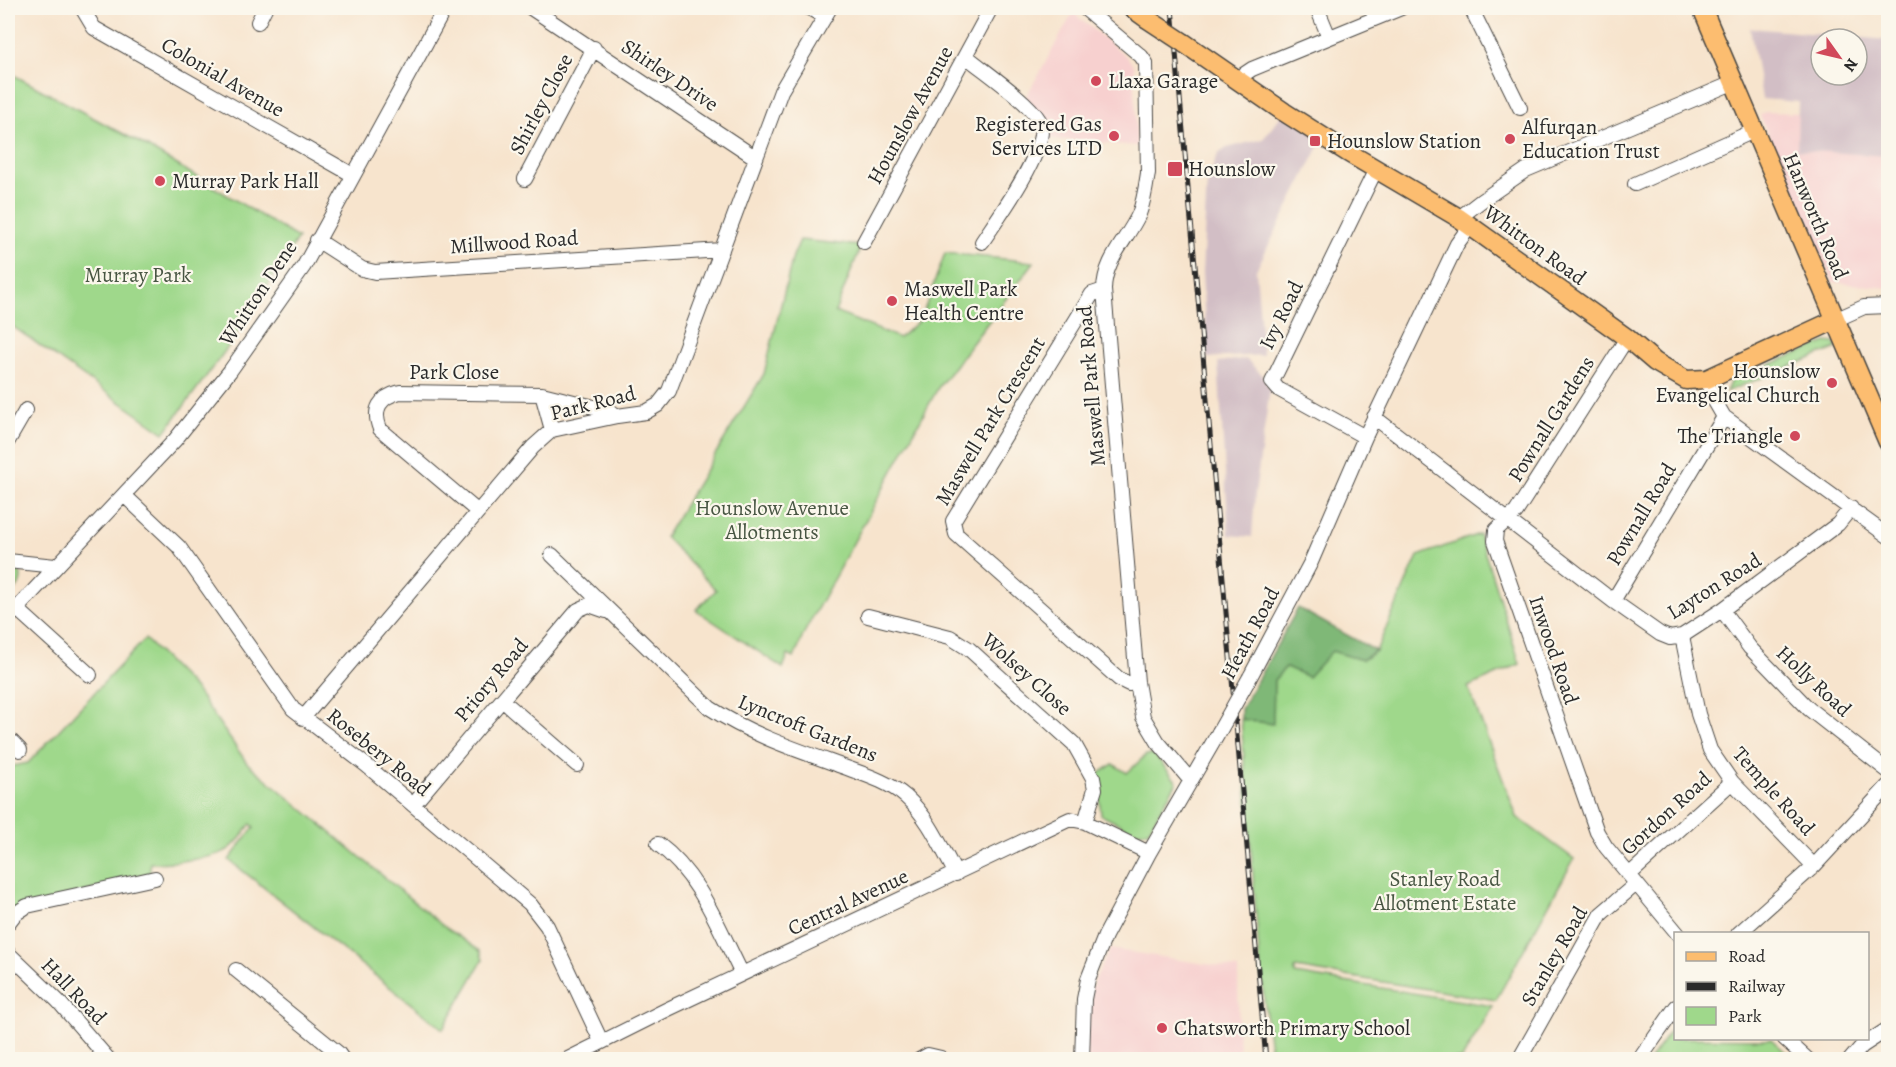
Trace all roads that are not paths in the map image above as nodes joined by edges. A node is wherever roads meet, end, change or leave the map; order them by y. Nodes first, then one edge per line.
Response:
1 (82, 8) edge
2 (264, 8) edge
3 (445, 8) edge
4 (531, 8) edge
5 (809, 8) edge
6 (991, 8) edge
7 (1084, 8) edge
8 (1317, 8) edge
9 (1401, 8) edge
10 (1471, 8) edge
11 (1702, 8) edge
12 (827, 12) edge
13 (1139, 13) edge
14 (258, 22) dead end
15 (1329, 37) junction
16 (594, 48) junction
17 (966, 56) junction
18 (1237, 79) junction
19 (1735, 82) junction
20 (1520, 108) dead end
21 (1756, 130) junction
22 (756, 158) junction
23 (1376, 169) junction
24 (352, 175) junction
25 (525, 179) dead end
26 (1635, 184) dead end
27 (1465, 222) junction
28 (317, 240) junction
29 (864, 242) dead end
30 (982, 242) dead end
31 (722, 249) junction
32 (1104, 290) junction
33 (1888, 306) edge
34 (1835, 320) junction
35 (1627, 339) junction
36 (1707, 379) junction
37 (542, 394) junction
38 (26, 410) dead end
39 (618, 416) junction
40 (1374, 417) junction
41 (1724, 417) junction
42 (552, 430) junction
43 (1365, 437) junction
44 (8, 441) edge
45 (1888, 442) edge
46 (124, 495) junction
47 (1851, 508) junction
48 (477, 511) junction
49 (1507, 520) junction
50 (1888, 536) edge
51 (552, 555) dead end
52 (8, 561) edge
53 (55, 566) junction
54 (1613, 601) junction
55 (1722, 610) junction
56 (12, 613) edge
57 (612, 614) junction
58 (868, 616) dead end
59 (1682, 636) junction
60 (90, 675) dead end
61 (1137, 682) junction
62 (502, 700) junction
63 (303, 718) junction
64 (8, 738) edge
65 (21, 750) dead end
66 (577, 765) dead end
67 (1888, 771) edge
68 (1191, 781) junction
69 (1732, 782) junction
70 (1888, 786) edge
71 (412, 805) junction
72 (1085, 822) junction
73 (658, 844) dead end
74 (1149, 853) junction
75 (1814, 866) junction
76 (956, 874) junction
77 (155, 878) dead end
78 (1633, 879) junction
79 (8, 923) edge
80 (1677, 932) edge
81 (1739, 932) edge
82 (8, 953) edge
83 (236, 970) dead end
84 (741, 974) junction
85 (1674, 1010) edge
86 (1888, 1029) edge
87 (1786, 1040) edge
88 (601, 1041) junction
89 (109, 1059) edge
90 (343, 1059) edge
91 (566, 1059) edge
92 (919, 1059) edge
93 (942, 1059) edge
94 (1082, 1059) edge
95 (1519, 1059) edge
96 (1639, 1059) edge
97 (1808, 1059) edge
98 (1850, 1059) edge

1 - 24 street, Colonial Avenue
2 - 14 street
3 - 24 street, Whitton Dene
4 - 16 street, Shirley Drive
5 - 12 street
6 - 17 street, Hounslow Avenue
7 - 32 street, Maswell Park Road
8 - 15 street
9 - 15 street
10 - 20 street
11 - 19 main road, Hanworth Road
12 - 22 street, Park Road
13 - 18 main road, Whitton Road, bridge
15 - 18 street
16 - 22 street, Shirley Drive
16 - 25 street, Shirley Close
17 - 29 street, Hounslow Avenue
17 - 30 street
18 - 23 main road, Whitton Road
19 - 21 main road, Hanworth Road
19 - 27 street, Heath Road
21 - 26 street
21 - 34 main road, Hanworth Road
22 - 31 street, Park Road
23 - 27 main road, Whitton Road
23 - 43 street, Ivy Road
24 - 28 street, Whitton Dene
27 - 35 main road, Whitton Road
27 - 40 street, Heath Road
28 - 31 street, Millwood Road
28 - 46 street, Whitton Dene
31 - 39 street, Park Road
32 - 61 street, Maswell Park Road
32 - 61 street, Maswell Park Crescent
33 - 34 street
34 - 36 main road
34 - 45 main road, Hanworth Road
35 - 36 main road, Whitton Road
35 - 49 street, Pownall Gardens
36 - 41 street
37 - 39 street, Park Close
37 - 42 street
37 - 48 street, Park Close
38 - 44 street
39 - 42 street, Park Road
40 - 43 street, Heath Road
40 - 49 street
41 - 47 street
41 - 54 street, Pownall Road
42 - 48 street, Park Road
43 - 68 street, Heath Road, bridge
46 - 53 street, Whitton Dene
46 - 63 street, Rosebery Road
47 - 50 street
47 - 55 street, Layton Road
48 - 63 street, Park Road
49 - 54 street, Layton Road
49 - 78 street, Inwood Road
51 - 57 street, Lyncroft Gardens
52 - 53 street
53 - 56 street, Whitton Dene
54 - 59 street, Layton Road
55 - 59 street, Layton Road
55 - 67 street, Holly Road
56 - 60 street
57 - 62 street, Priory Road
57 - 76 street, Lyncroft Gardens
58 - 72 street, Wolsey Close
59 - 69 street, Temple Road
61 - 68 street, Maswell Park Road
62 - 66 street
62 - 71 street, Priory Road
63 - 71 street, Rosebery Road
64 - 65 street
68 - 74 street, Heath Road
69 - 75 street, Temple Road
69 - 78 street, Gordon Road
70 - 75 street
71 - 88 street, Rosebery Road
72 - 74 street
72 - 76 street, Central Avenue
73 - 84 street
74 - 94 street, Heath Road
75 - 81 street
76 - 84 street, Central Avenue
77 - 79 street
78 - 80 street, Inwood Road
78 - 95 street, Stanley Road
82 - 89 street, Hall Road
83 - 90 street
84 - 88 street, Central Avenue
85 - 96 street
86 - 98 street
87 - 97 street
88 - 91 street, Central Avenue
92 - 93 street

